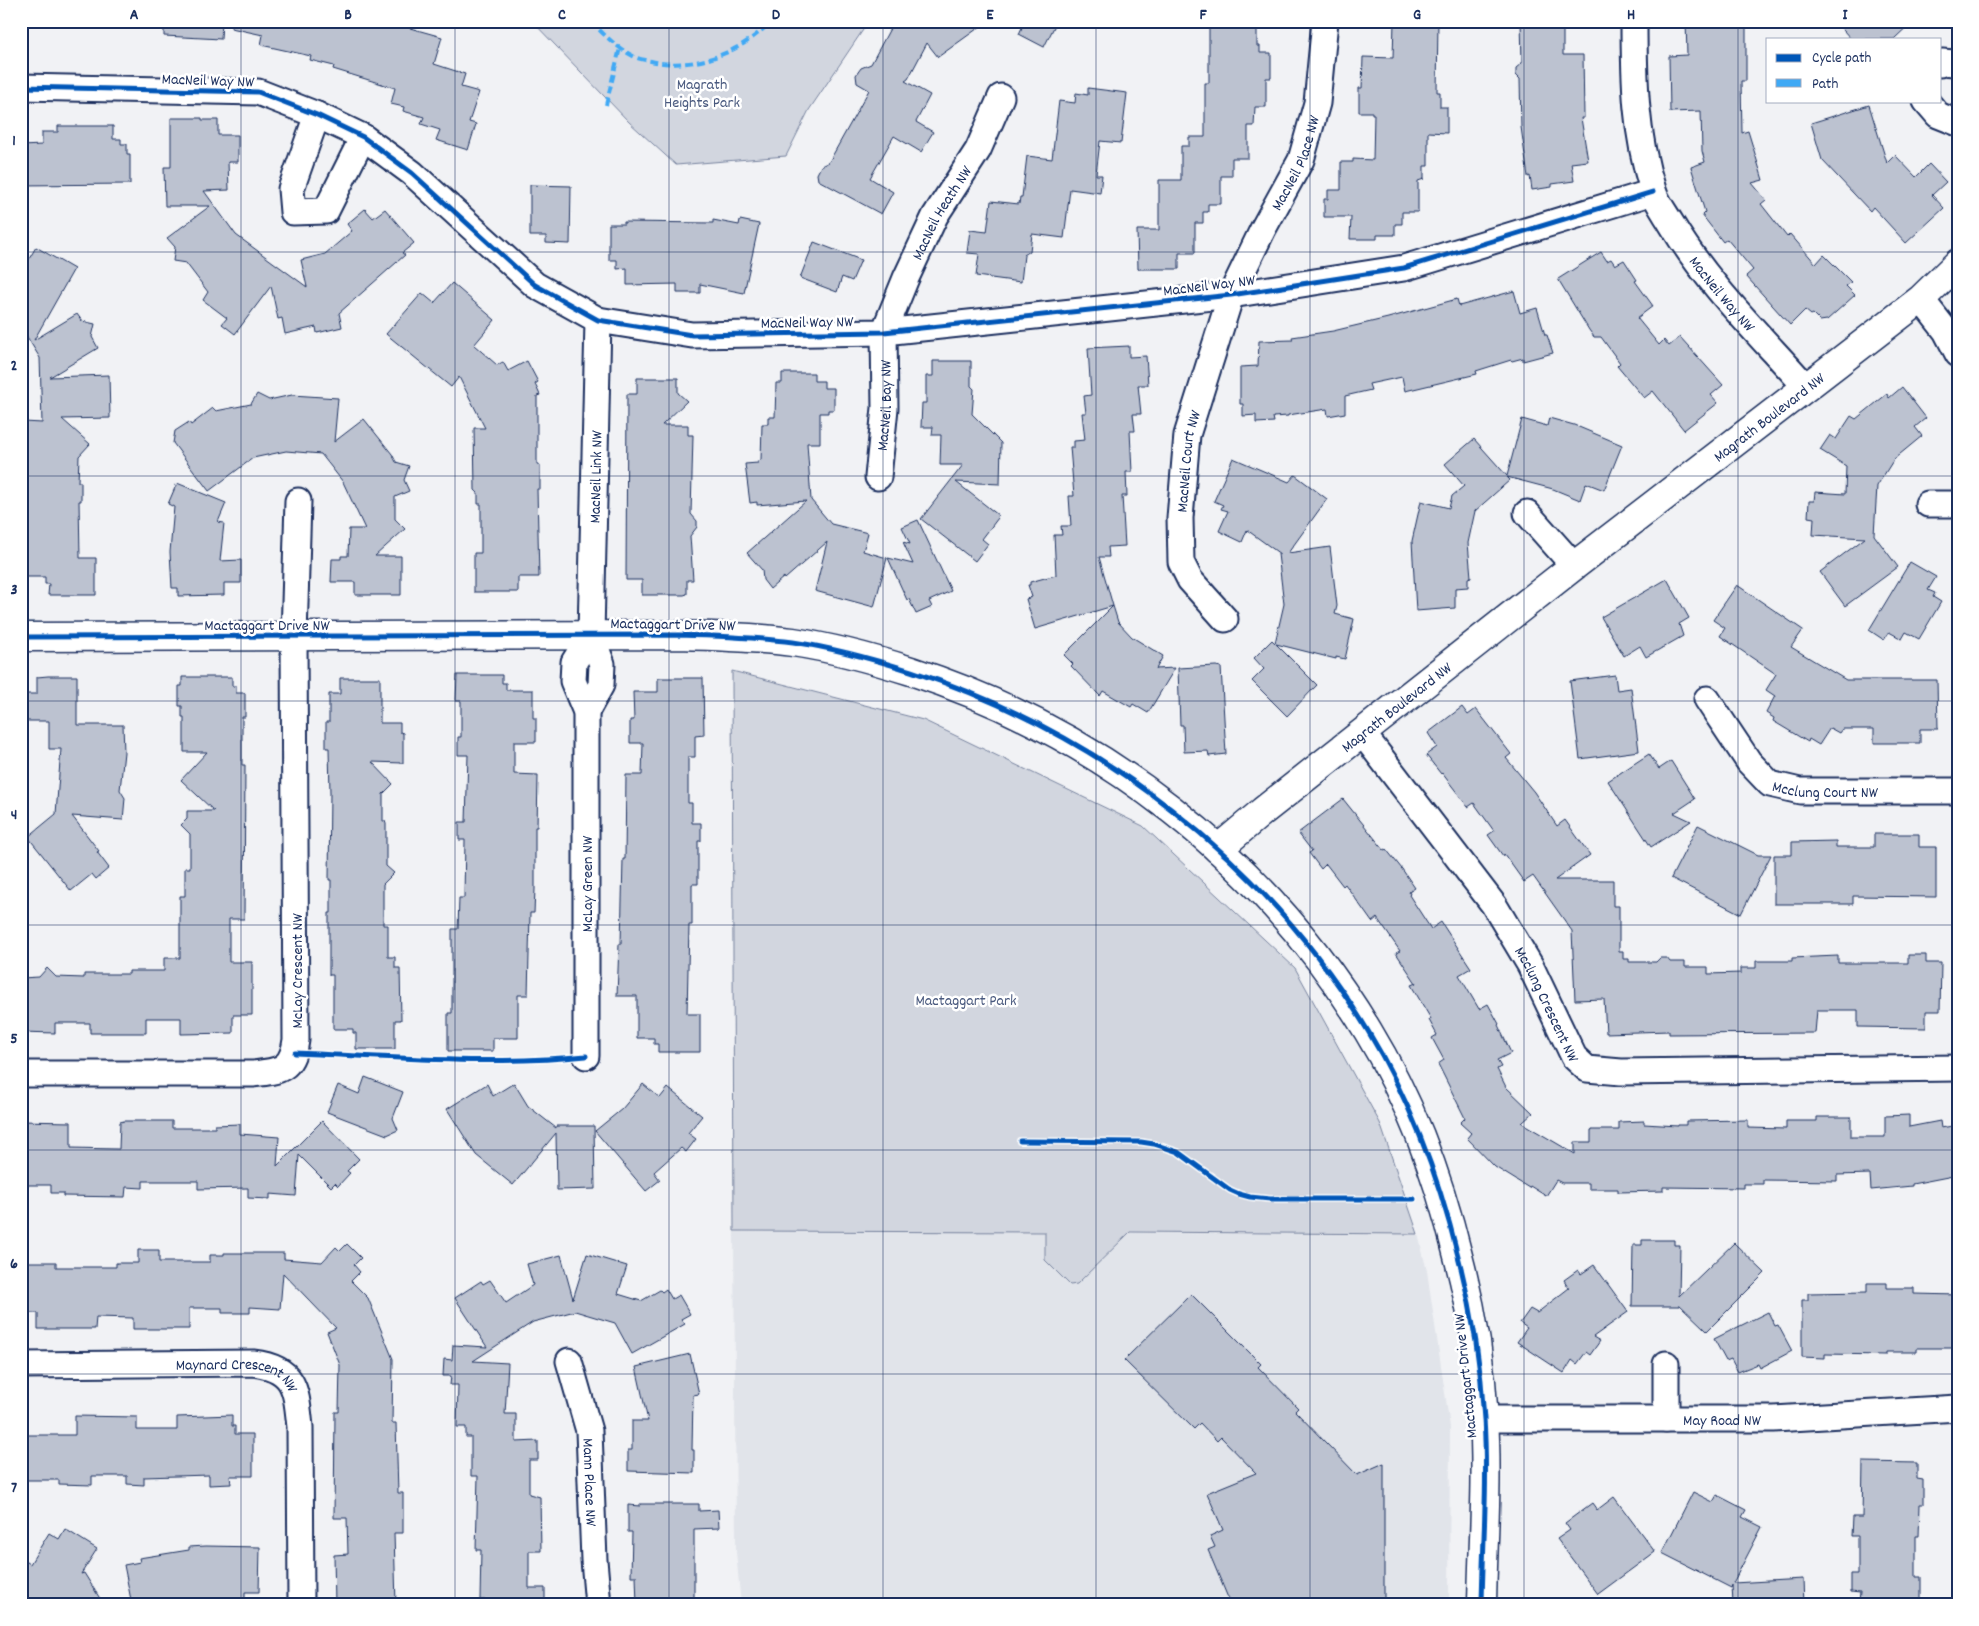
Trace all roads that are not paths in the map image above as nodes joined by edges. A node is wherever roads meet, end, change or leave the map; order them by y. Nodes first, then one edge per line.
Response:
1 (1326, 21) edge
2 (1634, 21) edge
3 (1942, 62) edge
4 (1958, 65) edge
5 (21, 87) edge
6 (1002, 97) dead end
7 (1927, 102) edge
8 (317, 115) junction
9 (1958, 123) edge
10 (363, 137) junction
11 (1653, 192) junction
12 (1958, 263) edge
13 (1231, 295) junction
14 (1921, 299) junction
15 (598, 320) junction
16 (884, 332) junction
17 (1958, 354) edge
18 (1806, 387) junction
19 (878, 477) dead end
20 (298, 501) dead end
21 (1928, 504) dead end
22 (1958, 504) edge
23 (1527, 513) dead end
24 (1574, 566) junction
25 (1225, 619) dead end
26 (591, 634) junction
27 (21, 637) edge
28 (294, 637) junction
29 (1707, 699) dead end
30 (1362, 734) junction
31 (1958, 791) edge
32 (1218, 849) junction
33 (586, 1056) dead end
34 (1958, 1068) edge
35 (21, 1074) edge
36 (569, 1361) dead end
37 (1666, 1364) dead end
38 (21, 1365) edge
39 (1958, 1408) edge
40 (1484, 1419) junction
41 (1666, 1419) junction
42 (301, 1605) edge
43 (598, 1605) edge
44 (1482, 1605) edge

1 - 13 street, MacNeil Place NW
2 - 11 street, MacNeil Way NW
3 - 4 street
5 - 8 street, MacNeil Way NW
6 - 16 street, MacNeil Heath NW
7 - 9 street
8 - 10 street, MacNeil Way NW
8 - 10 street
10 - 15 street, MacNeil Way NW
11 - 13 street, MacNeil Way NW
11 - 18 street, MacNeil Way NW
12 - 14 street, Magrath Boulevard NW
13 - 16 street, MacNeil Way NW
13 - 25 street, MacNeil Court NW
14 - 17 street
14 - 18 street, Magrath Boulevard NW
15 - 16 street, MacNeil Way NW
15 - 26 street, MacNeil Link NW
16 - 19 street, MacNeil Bay NW
18 - 24 street, Magrath Boulevard NW
20 - 28 street
21 - 22 street
23 - 24 street
24 - 30 street, Magrath Boulevard NW
26 - 28 street, Mactaggart Drive NW
26 - 32 street, Mactaggart Drive NW
26 - 33 street, McLay Green NW
27 - 28 street, Mactaggart Drive NW
28 - 35 street, McLay Crescent NW
29 - 31 street, Mcclung Court NW
30 - 32 street, Magrath Boulevard NW
30 - 34 street, Mcclung Crescent NW
32 - 40 street, Mactaggart Drive NW
36 - 43 street, Mann Place NW
37 - 41 street
38 - 42 street, Maynard Crescent NW
39 - 41 street, May Road NW
40 - 41 street, May Road NW
40 - 44 street, Mactaggart Drive NW

